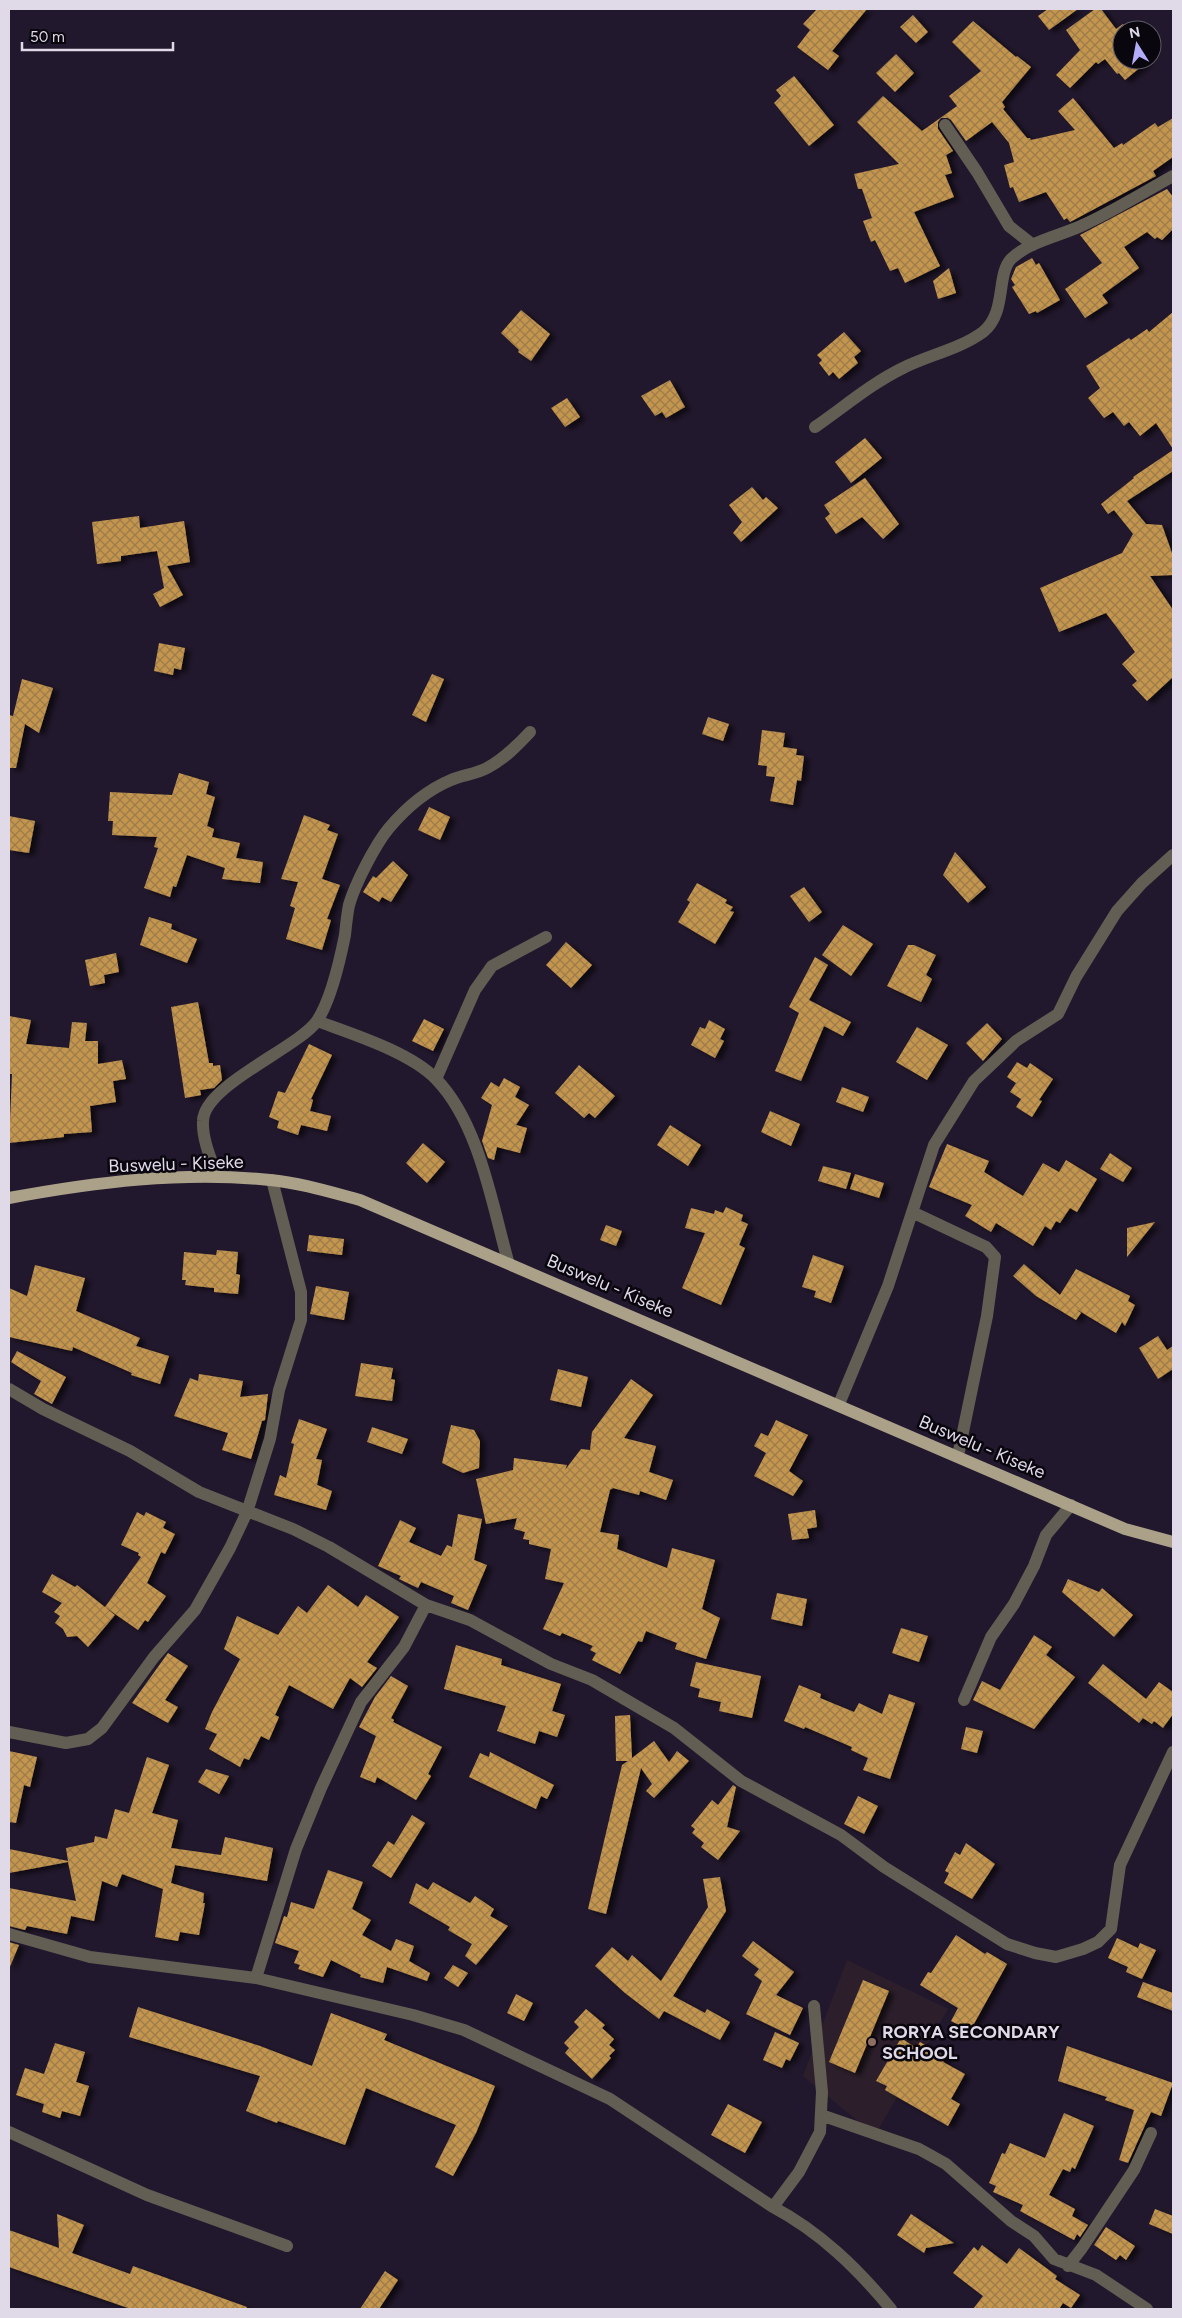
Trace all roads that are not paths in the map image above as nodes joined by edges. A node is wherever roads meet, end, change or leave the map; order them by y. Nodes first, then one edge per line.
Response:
1 (945, 126) dead end
2 (1173, 176) edge
3 (1033, 246) junction
4 (815, 427) dead end
5 (530, 732) dead end
6 (1173, 855) edge
7 (546, 937) dead end
8 (317, 1021) junction
9 (436, 1079) junction
10 (217, 1176) junction
11 (272, 1180) junction
12 (9, 1198) edge
13 (912, 1212) junction
14 (508, 1262) junction
15 (9, 1389) edge
16 (839, 1404) junction
17 (958, 1456) junction
18 (1072, 1506) junction
19 (247, 1512) junction
20 (1173, 1542) edge
21 (426, 1605) junction
22 (964, 1700) dead end
23 (9, 1732) edge
24 (1173, 1752) edge
25 (9, 1934) edge
26 (256, 1978) junction
27 (814, 2006) dead end
28 (821, 2115) junction
29 (9, 2132) edge
30 (1151, 2133) dead end
31 (773, 2206) junction
32 (287, 2246) dead end
33 (1068, 2266) junction
34 (891, 2309) edge
35 (1147, 2309) edge

1 - 3 street
2 - 3 street
3 - 4 street
5 - 8 street
6 - 13 street
7 - 9 street
8 - 9 street
8 - 10 street
9 - 14 street
10 - 11 main road, Buswelu - Kiseke
10 - 12 main road, Buswelu - Kiseke
11 - 14 main road, Buswelu - Kiseke
11 - 19 street
13 - 16 street
13 - 17 street
14 - 16 main road, Buswelu - Kiseke
15 - 19 street
16 - 17 main road, Buswelu - Kiseke
17 - 18 main road, Buswelu - Kiseke
18 - 20 main road, Buswelu - Kiseke
18 - 22 street
19 - 21 street
19 - 23 street
21 - 24 street
21 - 26 street
25 - 26 street
26 - 31 street
27 - 28 street
28 - 31 street
28 - 33 street
29 - 32 street
30 - 33 street
31 - 34 street
33 - 35 street

